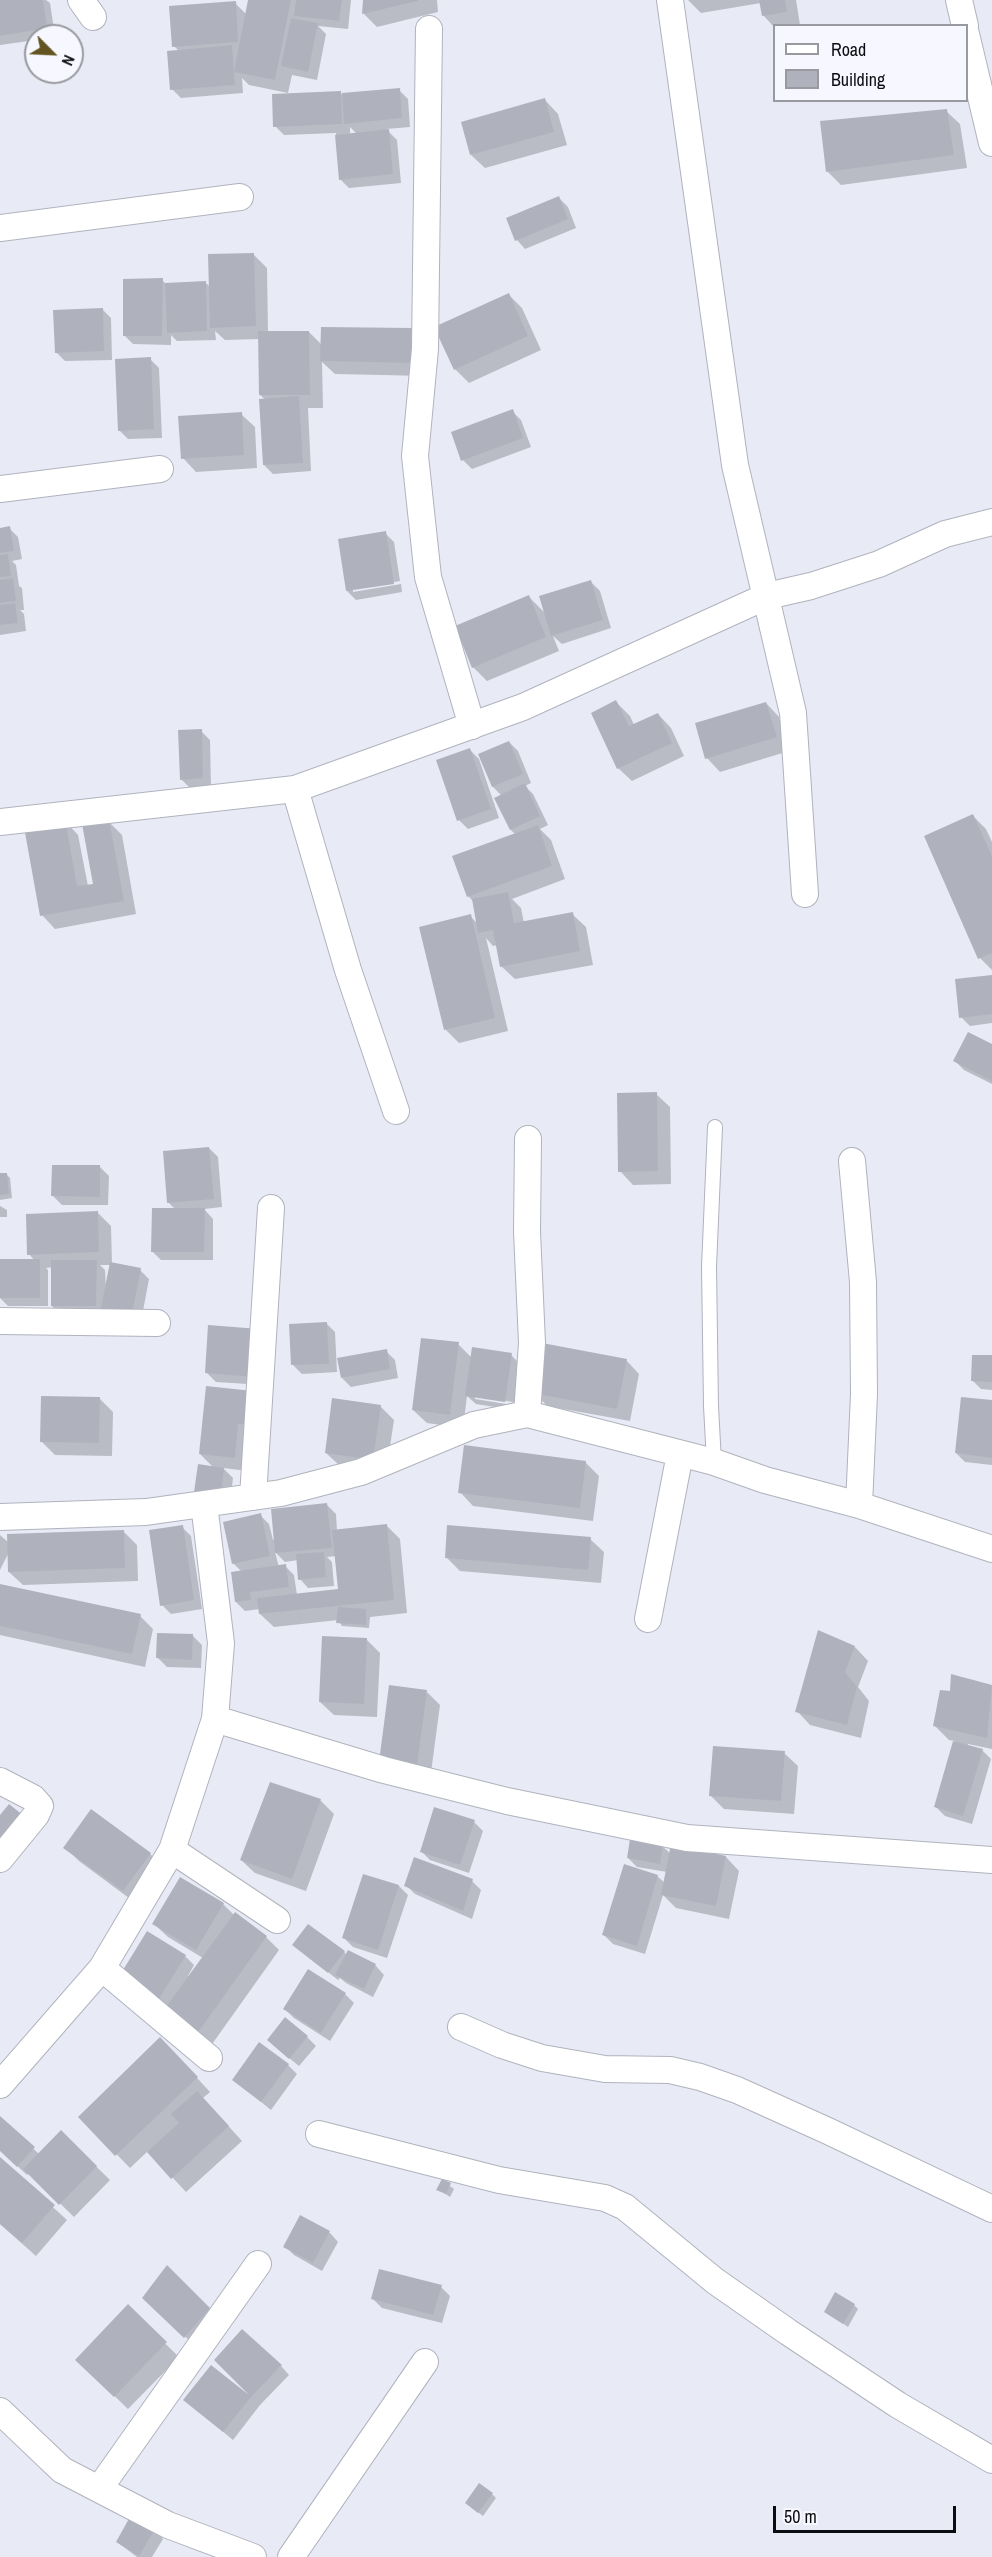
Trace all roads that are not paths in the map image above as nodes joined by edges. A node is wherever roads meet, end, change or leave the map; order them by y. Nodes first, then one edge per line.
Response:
1 (670, 0) edge
2 (959, 0) edge
3 (964, 24) edge
4 (429, 29) dead end
5 (968, 42) edge
6 (992, 143) edge
7 (240, 197) dead end
8 (0, 228) edge
9 (160, 468) dead end
10 (0, 489) edge
11 (992, 522) edge
12 (767, 596) junction
13 (472, 726) junction
14 (295, 789) junction
15 (0, 822) edge
16 (805, 894) dead end
17 (396, 1111) dead end
18 (716, 1127) dead end
19 (528, 1139) dead end
20 (852, 1161) dead end
21 (271, 1208) dead end
22 (0, 1321) edge
23 (157, 1323) dead end
24 (527, 1414) junction
25 (680, 1454) junction
26 (714, 1462) junction
27 (253, 1497) junction
28 (204, 1504) junction
29 (859, 1505) junction
30 (0, 1517) edge
31 (992, 1549) edge
32 (648, 1619) dead end
33 (215, 1719) junction
34 (0, 1781) edge
35 (172, 1850) junction
36 (0, 1859) edge
37 (992, 1860) edge
38 (277, 1920) dead end
39 (102, 1968) junction
40 (461, 2027) dead end
41 (209, 2058) dead end
42 (0, 2085) edge
43 (319, 2134) dead end
44 (992, 2209) edge
45 (258, 2264) dead end
46 (425, 2362) dead end
47 (0, 2411) edge
48 (992, 2460) edge
49 (99, 2489) junction
50 (252, 2557) edge
51 (291, 2557) edge

1 - 12 street
2 - 3 street
4 - 13 street
5 - 6 street
7 - 8 street
9 - 10 street
11 - 12 street
12 - 13 street
12 - 16 street
13 - 14 street
14 - 15 street
14 - 17 street
18 - 26 lane
19 - 24 street
20 - 29 street
21 - 27 street
22 - 23 street
24 - 25 street
24 - 27 street
25 - 26 street
25 - 32 street
26 - 29 street
27 - 28 street
28 - 30 street
28 - 33 street
29 - 31 street
33 - 35 street
33 - 37 street
34 - 36 street
35 - 38 street
35 - 39 street
39 - 41 street
39 - 42 street
40 - 44 street
43 - 48 street
45 - 49 street
46 - 51 street
47 - 49 street
49 - 50 street

